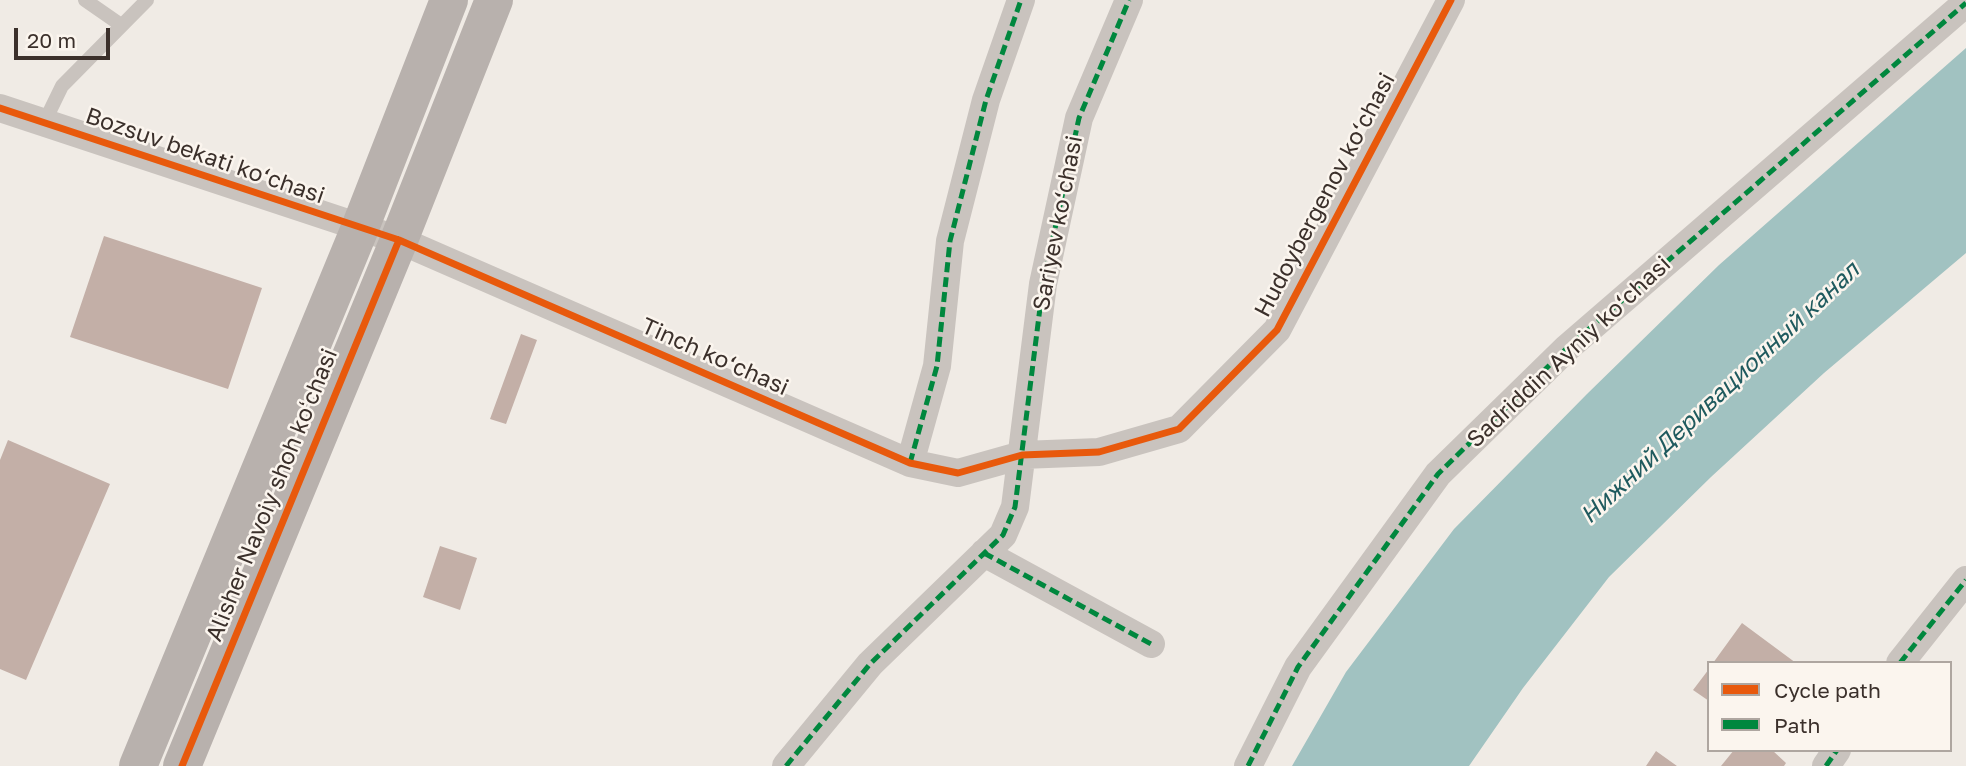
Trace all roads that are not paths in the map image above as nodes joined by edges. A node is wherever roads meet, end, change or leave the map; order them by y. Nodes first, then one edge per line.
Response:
1 (85, 0) edge
2 (147, 0) edge
3 (449, 0) edge
4 (494, 0) edge
5 (1021, 0) edge
6 (1129, 0) edge
7 (1451, 0) edge
8 (1966, 3) edge
9 (121, 25) junction
10 (0, 108) edge
11 (44, 123) junction
12 (360, 228) junction
13 (399, 240) junction
14 (1022, 455) junction
15 (910, 463) junction
16 (984, 553) junction
17 (1966, 580) edge
18 (1152, 644) dead end
19 (1902, 661) edge
20 (138, 766) edge
21 (182, 766) edge
22 (786, 766) edge
23 (1248, 766) edge

1 - 9 lane
2 - 9 lane
3 - 12 main road, Alisher Navoiy shoh koʻchasi
4 - 13 main road, Alisher Navoiy shoh koʻchasi
5 - 15 street
6 - 14 street, Sariyev ko‘chasi
7 - 14 street, Hudoybergenov ko‘chasi
8 - 23 street, Sadriddin Ayniy ko‘chasi
9 - 11 lane
10 - 11 street, Bozsuv bekati ko‘chasi
11 - 12 street, Bozsuv bekati ko‘chasi
12 - 13 street, Bozsuv bekati ko‘chasi
12 - 20 main road, Alisher Navoiy shoh koʻchasi
13 - 15 street, Tinch ko‘chasi
13 - 21 main road, Alisher Navoiy shoh koʻchasi
14 - 15 street, Tinch ko‘chasi
14 - 16 street, Sariyev ko‘chasi
16 - 18 street
16 - 22 street, Sariyev ko‘chasi
17 - 19 street

